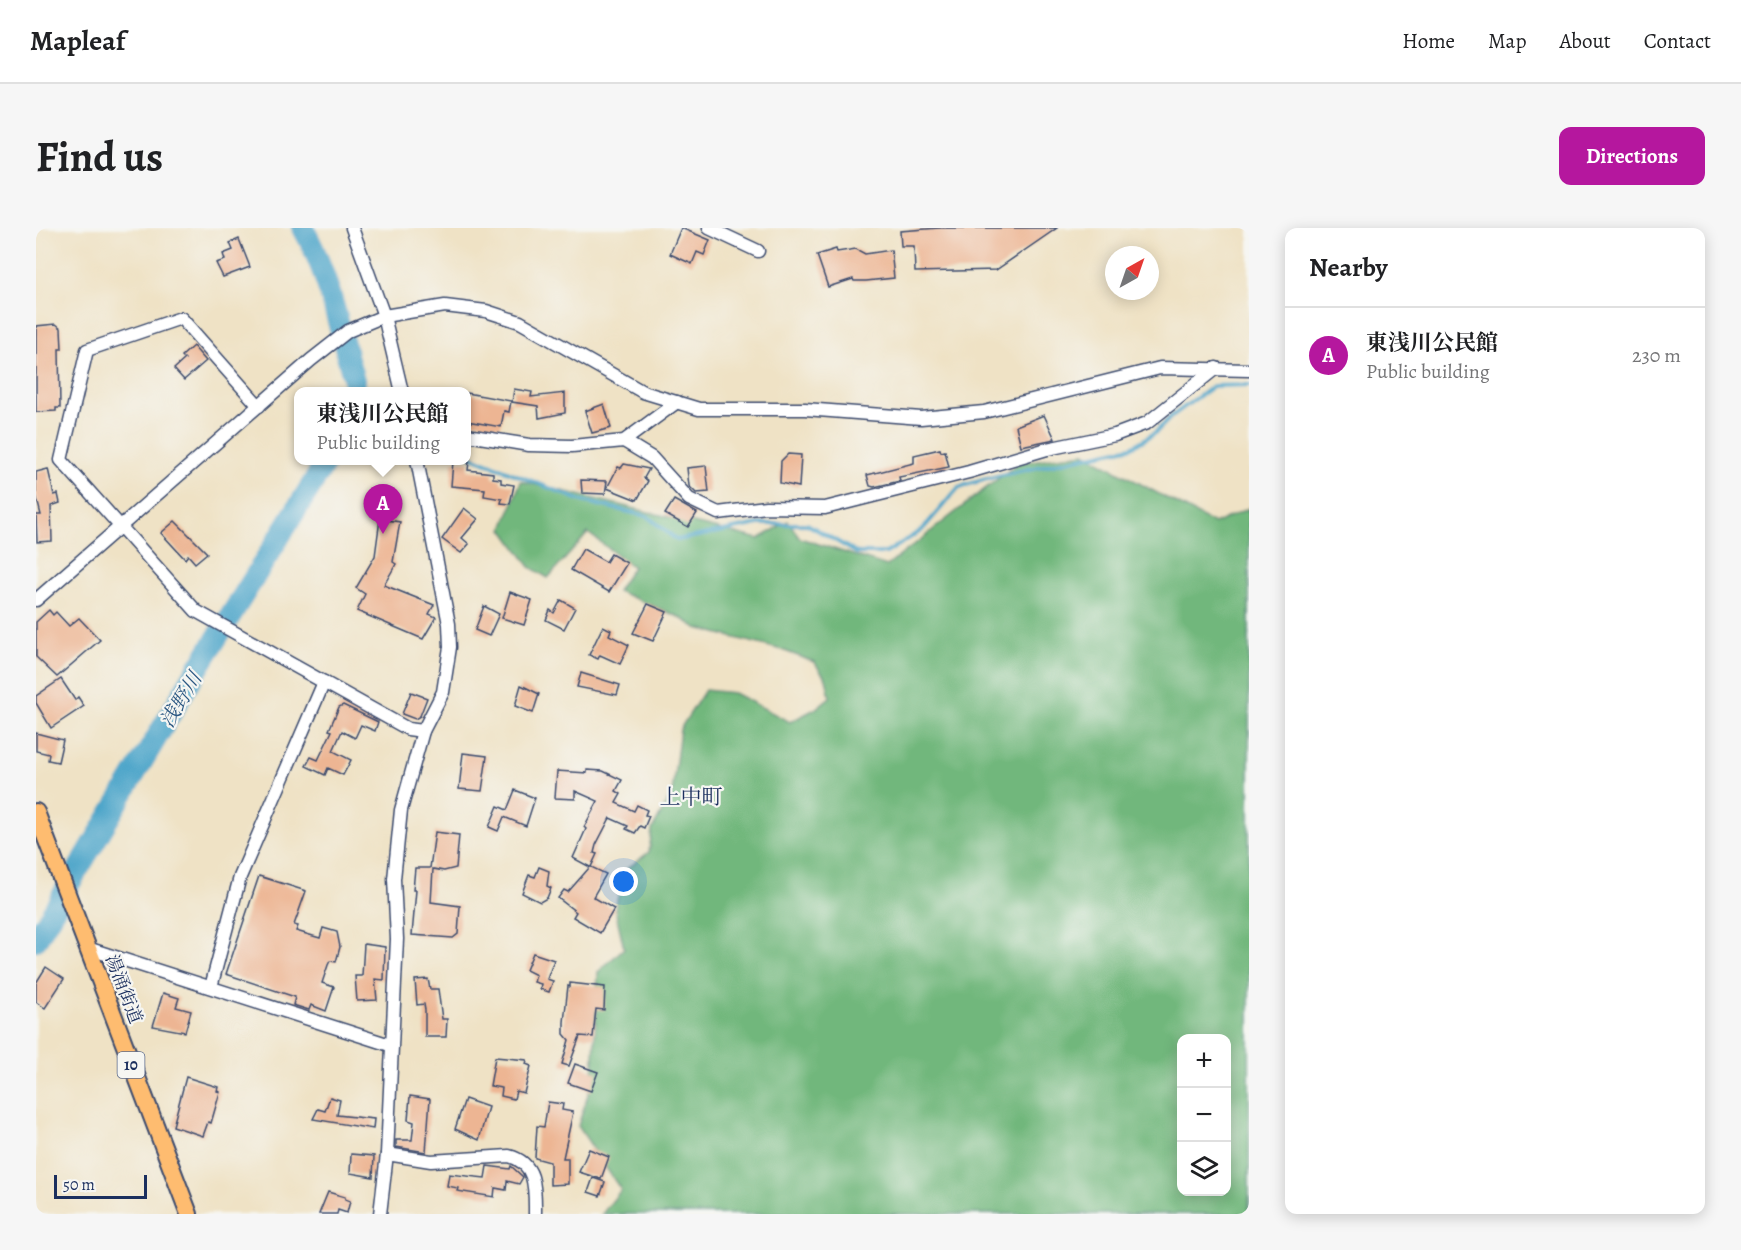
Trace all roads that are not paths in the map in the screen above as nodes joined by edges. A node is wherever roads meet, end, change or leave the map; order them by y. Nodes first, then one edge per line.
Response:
1 (352, 228) edge
2 (709, 228) edge
3 (758, 251) dead end
4 (384, 316) junction
5 (1216, 368) junction
6 (1249, 370) edge
7 (401, 387) edge
8 (677, 402) junction
9 (259, 406) junction
10 (471, 436) edge
11 (624, 441) junction
12 (418, 465) edge
13 (120, 527) junction
14 (36, 600) edge
15 (324, 682) junction
16 (423, 731) junction
17 (36, 812) edge
18 (87, 948) junction
19 (211, 987) junction
20 (390, 1046) junction
21 (387, 1154) junction
22 (189, 1214) edge
23 (380, 1214) edge
24 (536, 1214) edge

1 - 4 street
2 - 3 street
4 - 7 street
4 - 8 street
4 - 9 street
5 - 6 street
5 - 8 street
5 - 11 street
8 - 11 street
9 - 13 street
9 - 13 street
10 - 11 street
12 - 16 street
13 - 14 street
13 - 15 street
15 - 16 street
15 - 19 street
16 - 20 street
17 - 18 main road, 湯涌街道 / 10
18 - 19 street
18 - 22 main road, 湯涌街道 / 10
19 - 20 street
20 - 21 street
21 - 23 street
21 - 24 street

